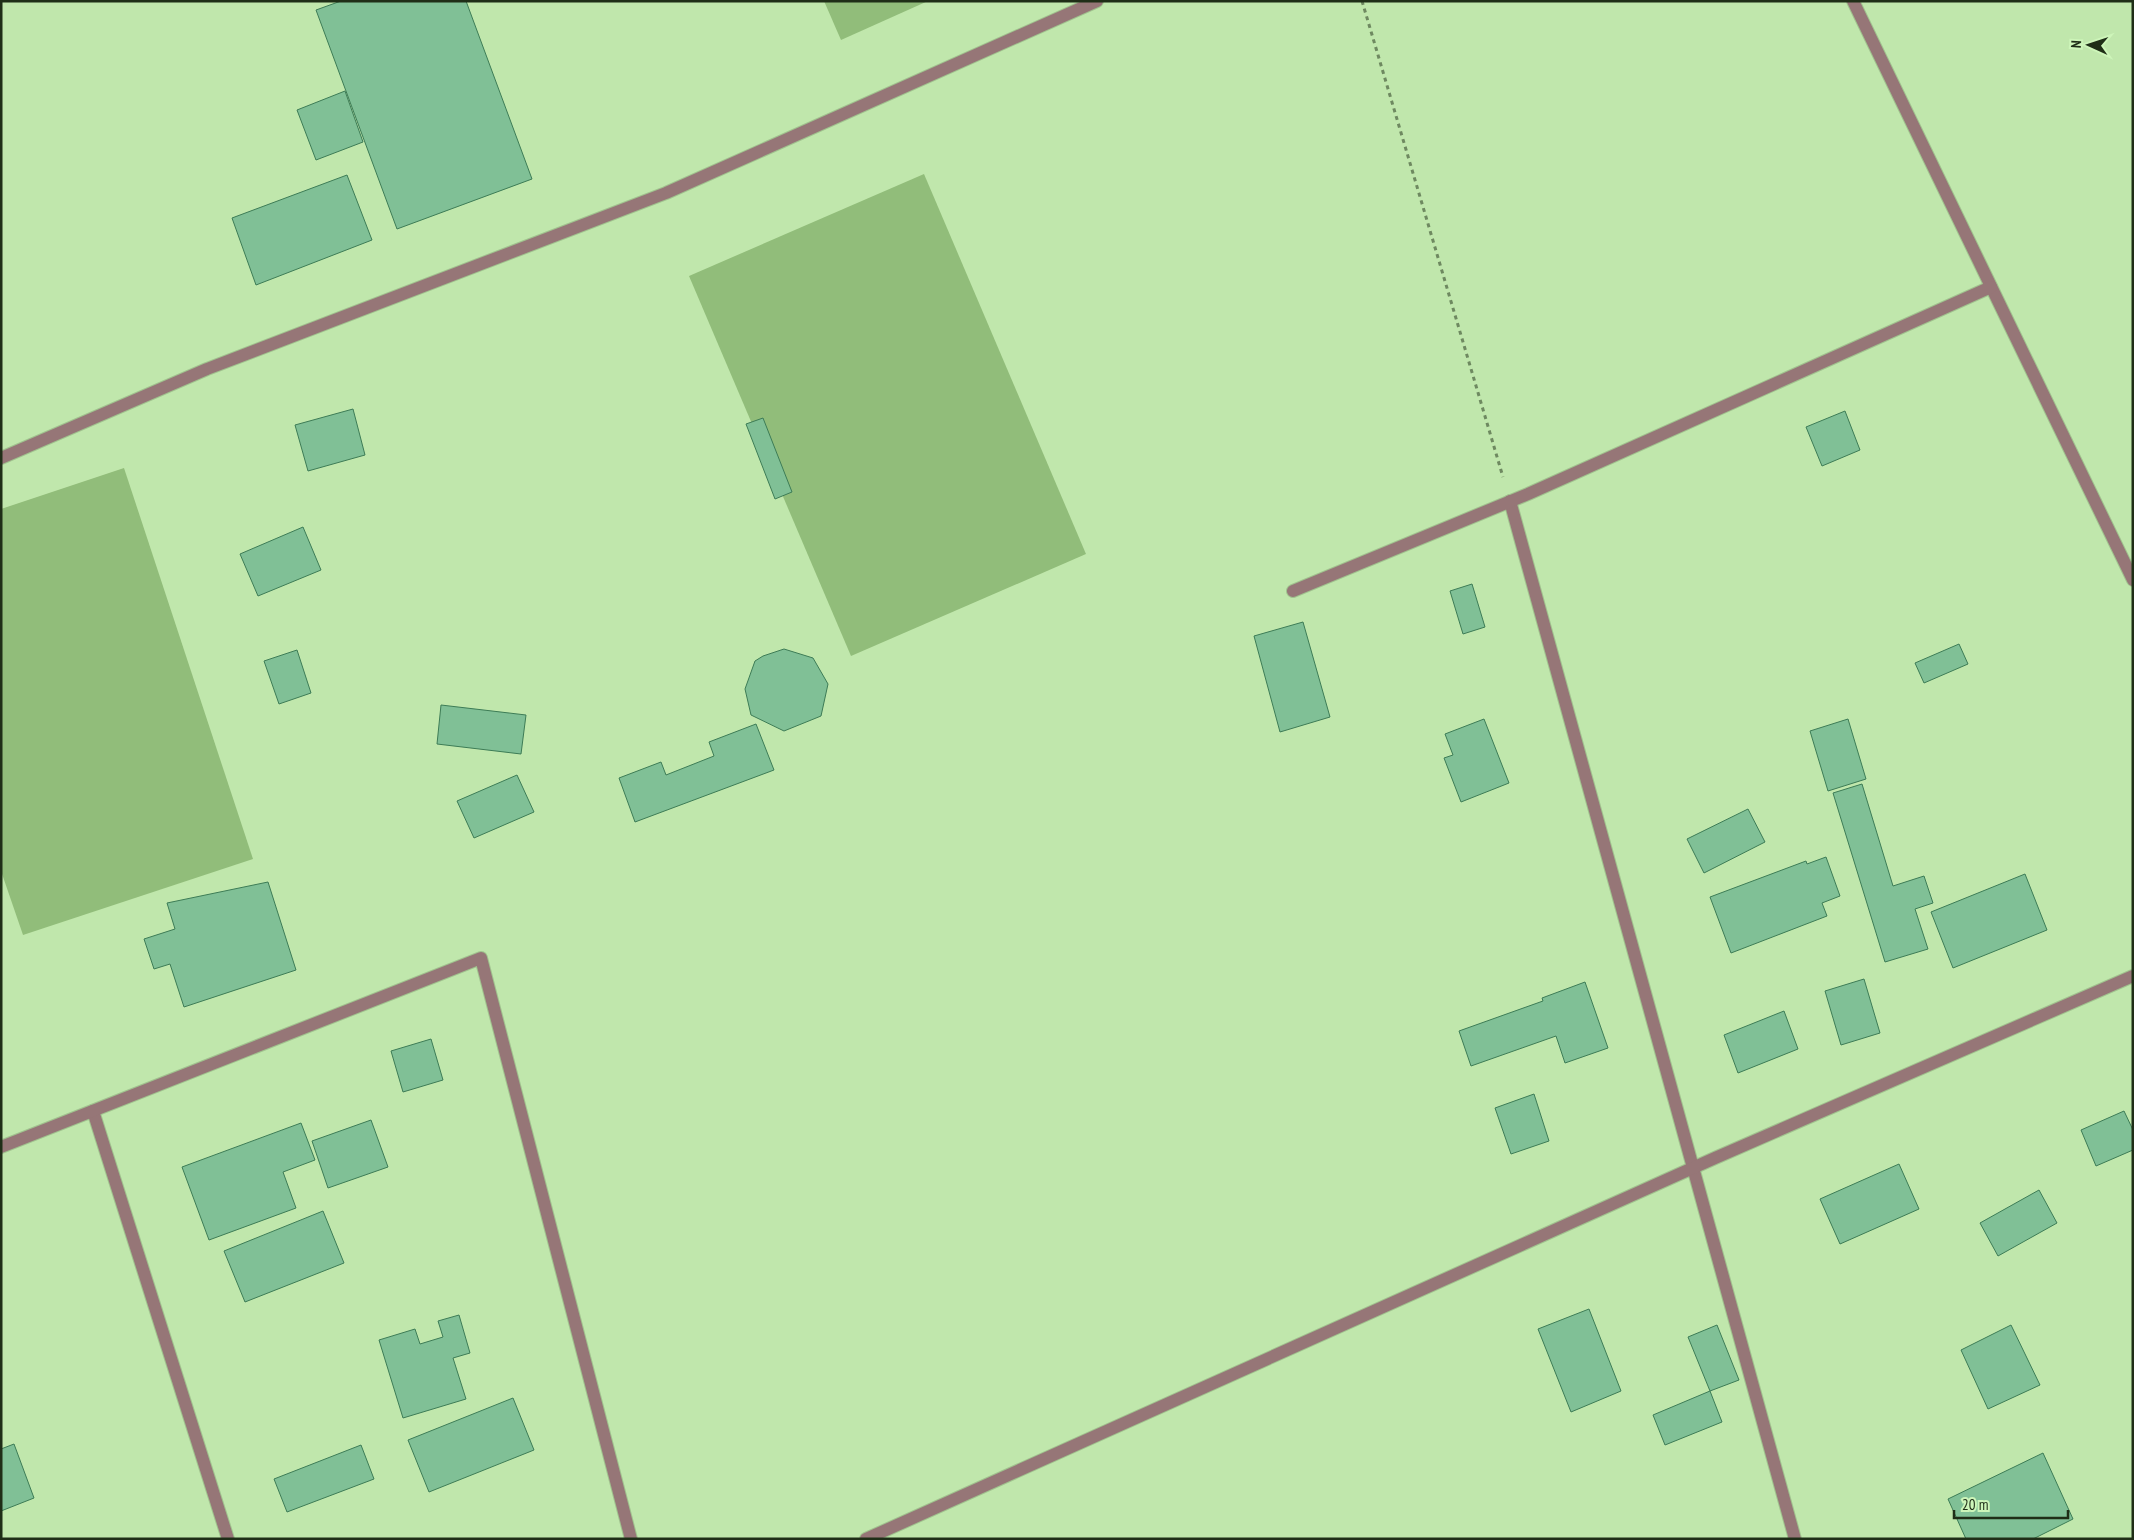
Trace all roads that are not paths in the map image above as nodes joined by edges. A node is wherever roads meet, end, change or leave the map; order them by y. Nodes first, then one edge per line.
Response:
1 (1097, 1) edge
2 (1853, 1) edge
3 (1991, 287) junction
4 (1, 458) edge
5 (1510, 501) junction
6 (2133, 580) edge
7 (1293, 591) dead end
8 (2132, 978) edge
9 (93, 1111) junction
10 (1, 1147) edge
11 (1693, 1168) junction
12 (228, 1539) edge
13 (631, 1539) edge
14 (866, 1539) edge
15 (1795, 1539) edge

1 - 4 street
2 - 3 street
3 - 5 street
3 - 6 street
5 - 7 street
5 - 11 street
8 - 11 street
9 - 10 street
9 - 12 street
9 - 13 street
11 - 14 street
11 - 15 street

